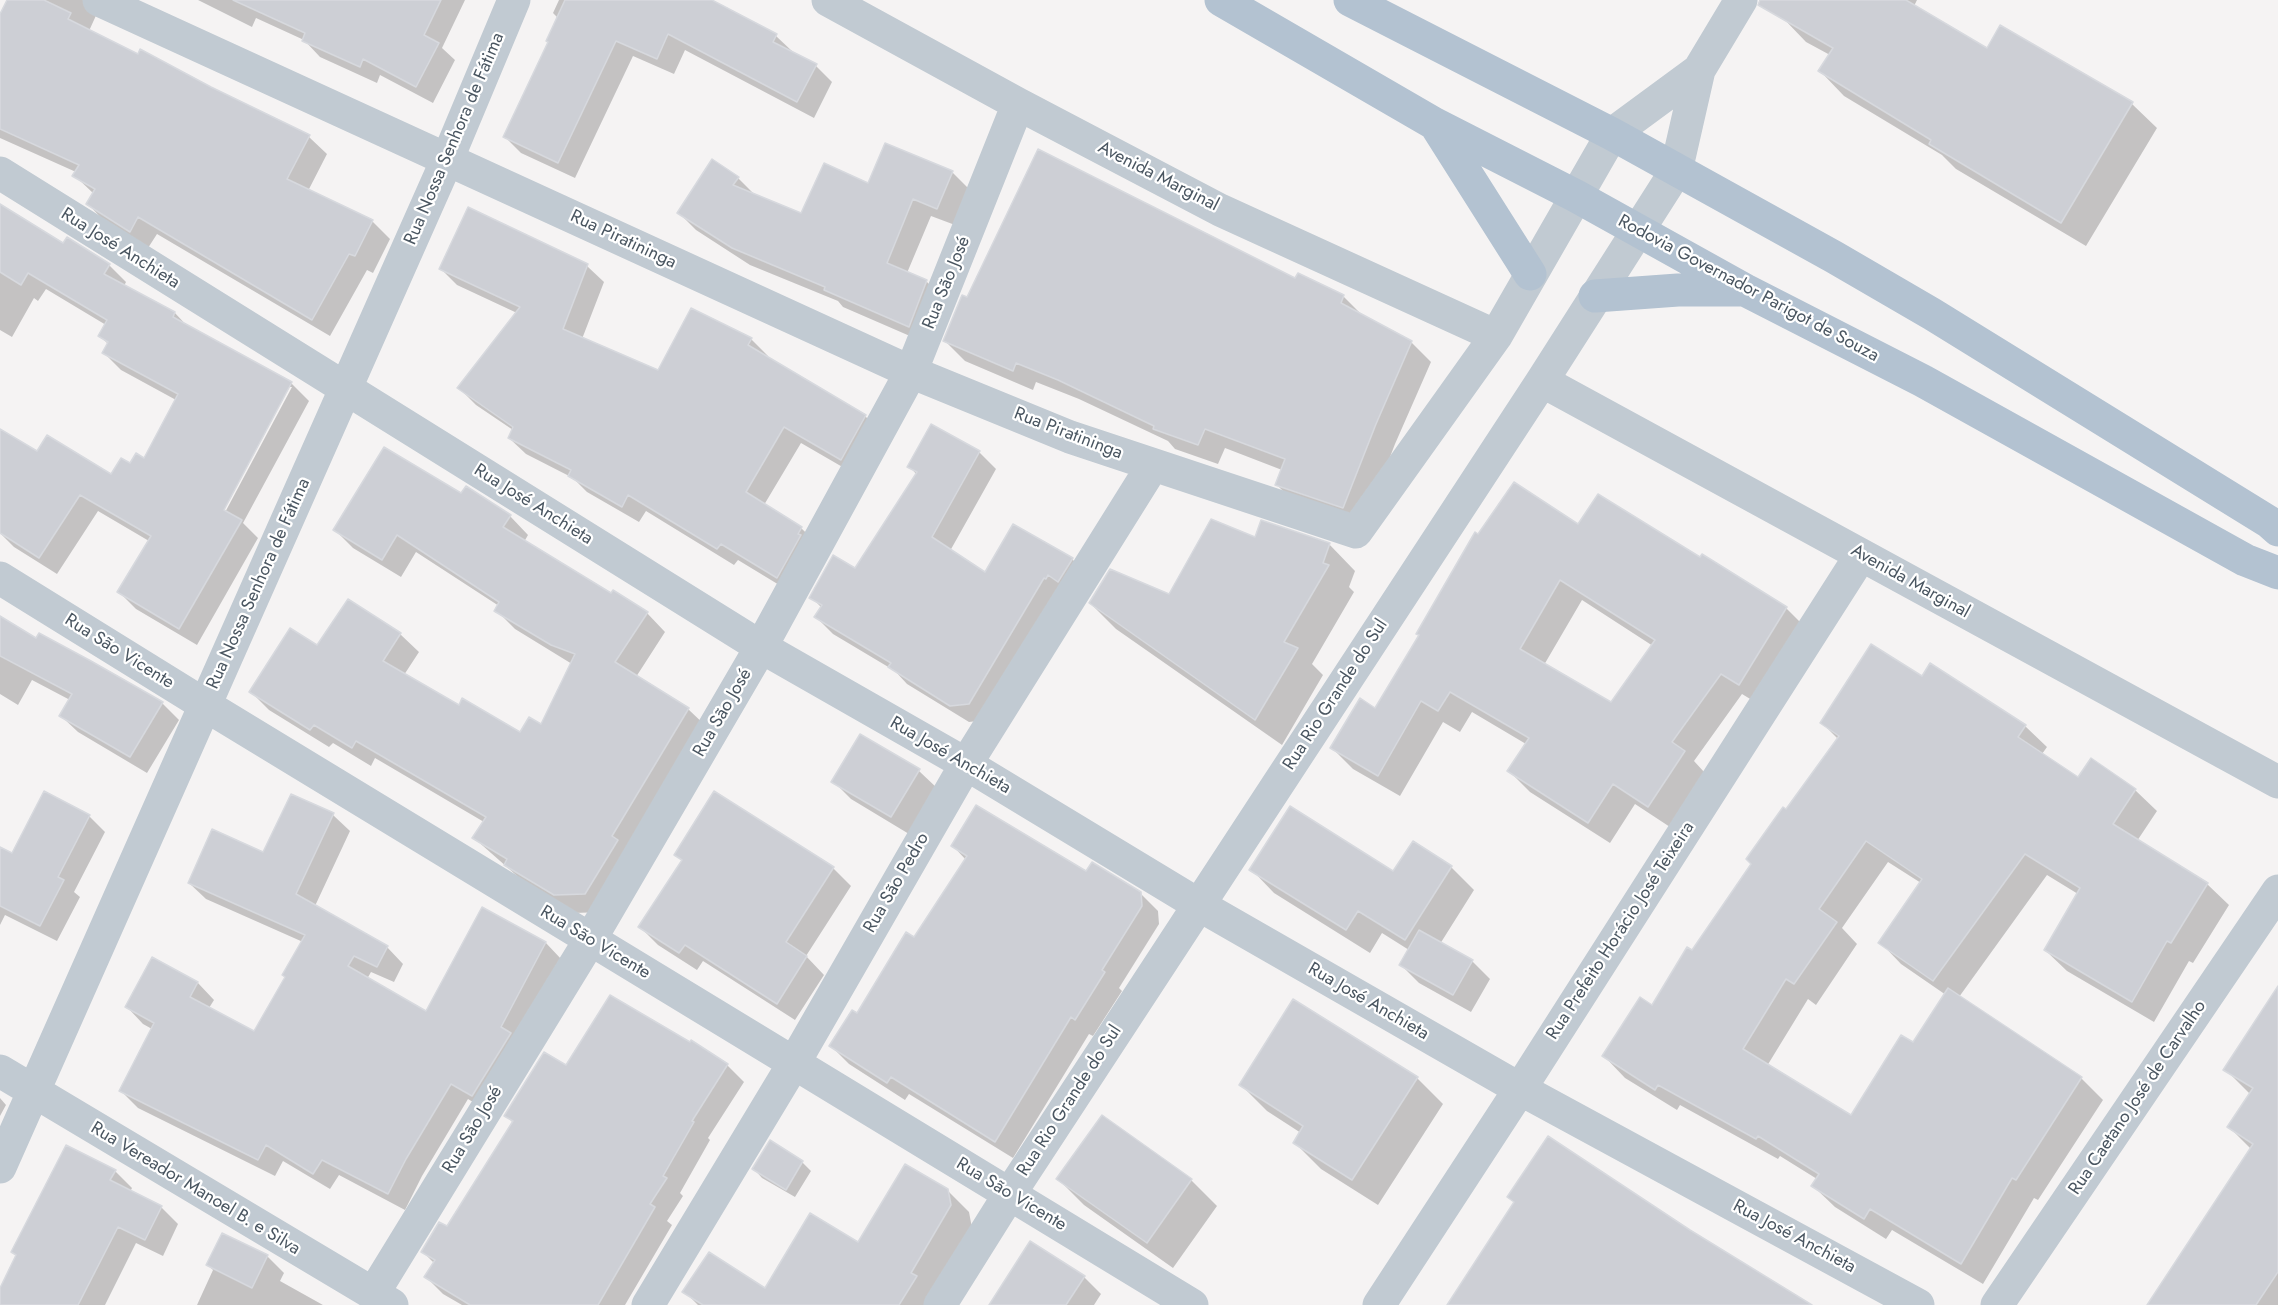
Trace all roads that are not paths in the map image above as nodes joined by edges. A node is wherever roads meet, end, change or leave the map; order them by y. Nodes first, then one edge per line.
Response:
1 (99, 0) edge
2 (514, 0) edge
3 (828, 0) edge
4 (1221, 0) edge
5 (1350, 0) edge
6 (1741, 0) edge
7 (1699, 70) junction
8 (1018, 104) junction
9 (1435, 124) junction
10 (1611, 134) junction
11 (447, 160) junction
12 (1676, 171) junction
13 (0, 173) edge
14 (1576, 195) junction
15 (1638, 232) junction
16 (1530, 274) junction
17 (1745, 290) junction
18 (1595, 296) junction
19 (1496, 336) junction
20 (911, 372) junction
21 (1542, 381) junction
22 (345, 389) junction
23 (1153, 465) junction
24 (2278, 530) edge
25 (1861, 555) junction
26 (2278, 573) edge
27 (0, 578) edge
28 (761, 647) junction
29 (205, 705) junction
30 (966, 764) junction
31 (2278, 783) edge
32 (2278, 891) edge
33 (1199, 905) junction
34 (590, 940) junction
35 (794, 1063) junction
36 (0, 1071) edge
37 (1520, 1089) junction
38 (33, 1092) junction
39 (0, 1167) edge
40 (1009, 1195) junction
41 (382, 1300) edge
42 (648, 1305) edge
43 (940, 1305) edge
44 (1192, 1305) edge
45 (1379, 1305) edge
46 (1918, 1305) edge
47 (1997, 1305) edge

1 - 11 street, Rua Piratininga
2 - 11 street, Rua Nossa Senhora de Fátima
3 - 8 street, Avenida Marginal
4 - 9 main road, Rodovia Governador Parigot de Souza
5 - 10 main road
6 - 7 street, Rua Rio Grande do Sul
7 - 10 street, Rua Rio Grande do Sul
7 - 12 street, Rua Rio Grande do Sul
8 - 19 street, Avenida Marginal
8 - 20 street, Rua São José
9 - 14 main road, Rodovia Governador Parigot de Souza
9 - 16 main road
10 - 12 main road
10 - 14 street
11 - 20 street, Rua Piratininga
11 - 22 street, Rua Nossa Senhora de Fátima
12 - 15 street, Rua Rio Grande do Sul
12 - 24 main road
13 - 22 street, Rua José Anchieta
14 - 15 main road, Rodovia Governador Parigot de Souza
14 - 16 street
15 - 17 main road, Rodovia Governador Parigot de Souza
15 - 18 street, Rua Rio Grande do Sul
16 - 19 street
17 - 18 main road
17 - 26 main road, Rodovia Governador Parigot de Souza
18 - 21 street, Rua Rio Grande do Sul
19 - 23 street, Rua Piratininga
20 - 23 street, Rua Piratininga
20 - 28 street, Rua São José
21 - 25 street, Avenida Marginal
21 - 33 street, Rua Rio Grande do Sul
22 - 28 street, Rua José Anchieta
22 - 29 street, Rua Nossa Senhora de Fátima
23 - 30 street, Rua São Pedro
25 - 31 street, Avenida Marginal
25 - 37 street, Rua Prefeito Horácio José Teixeira
27 - 29 street, Rua São Vicente
28 - 30 street, Rua José Anchieta
28 - 34 street, Rua São José
29 - 34 street, Rua São Vicente
29 - 38 street, Rua Nossa Senhora de Fátima
30 - 33 street, Rua José Anchieta
30 - 35 street, Rua São Pedro
32 - 47 street, Rua Caetano José de Carvalho
33 - 37 street, Rua José Anchieta
33 - 40 street, Rua Rio Grande do Sul
34 - 35 street, Rua São Vicente
34 - 41 street, Rua São José
35 - 40 street, Rua São Vicente
35 - 42 street, Rua São Pedro
36 - 38 street, Rua Vereador Manoel B. e Silva
37 - 45 street, Rua Prefeito Horácio José Teixeira
37 - 46 street, Rua José Anchieta
38 - 39 street, Rua Nossa Senhora de Fátima
38 - 41 street, Rua Vereador Manoel B. e Silva
40 - 43 street, Rua Rio Grande do Sul
40 - 44 street, Rua São Vicente

